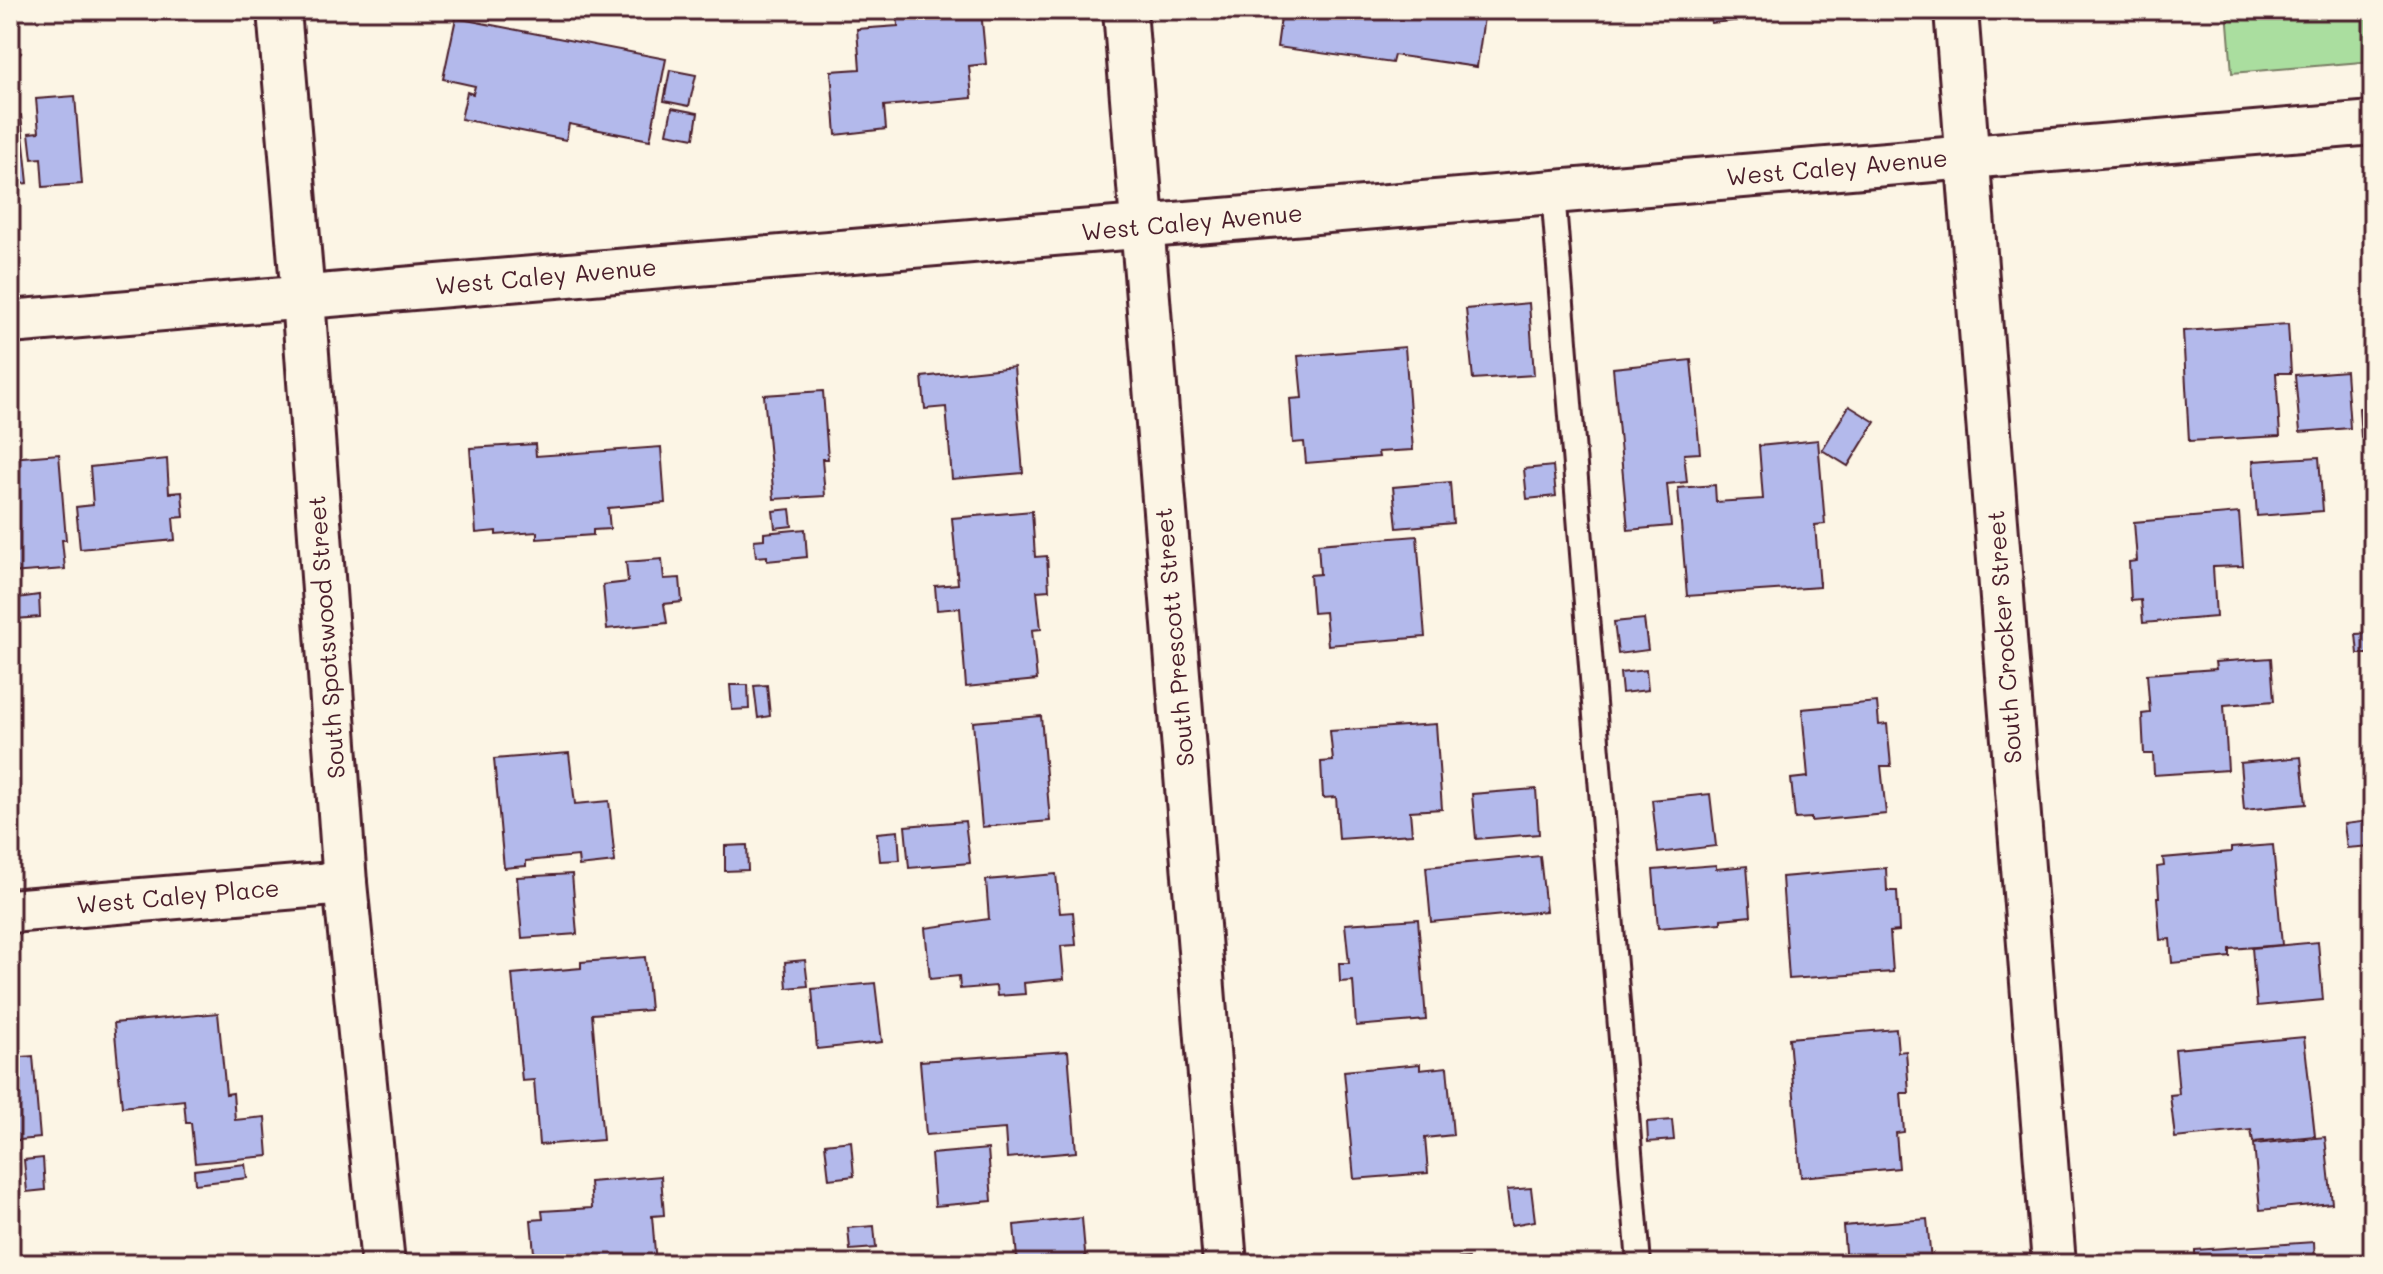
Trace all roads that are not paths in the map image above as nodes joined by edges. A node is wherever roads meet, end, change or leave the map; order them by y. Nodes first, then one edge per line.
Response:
1 (279, 10) edge
2 (1125, 10) edge
3 (1956, 10) edge
4 (2373, 123) edge
5 (1967, 157) junction
6 (1553, 192) junction
7 (1143, 227) junction
8 (303, 298) junction
9 (10, 322) edge
10 (345, 883) junction
11 (10, 911) edge
12 (383, 1264) edge
13 (1225, 1264) edge
14 (1639, 1264) edge
15 (2054, 1264) edge

1 - 8 street, South Spotswood Street
2 - 7 street, South Prescott Street
3 - 5 street, South Crocker Street
4 - 5 street, West Caley Avenue
5 - 6 street, West Caley Avenue
5 - 15 street, South Crocker Street
6 - 7 street, West Caley Avenue
6 - 14 lane
7 - 8 street, West Caley Avenue
7 - 13 street, South Prescott Street
8 - 9 street, West Caley Avenue
8 - 10 street, South Spotswood Street
10 - 11 street, West Caley Place
10 - 12 street, South Spotswood Street

